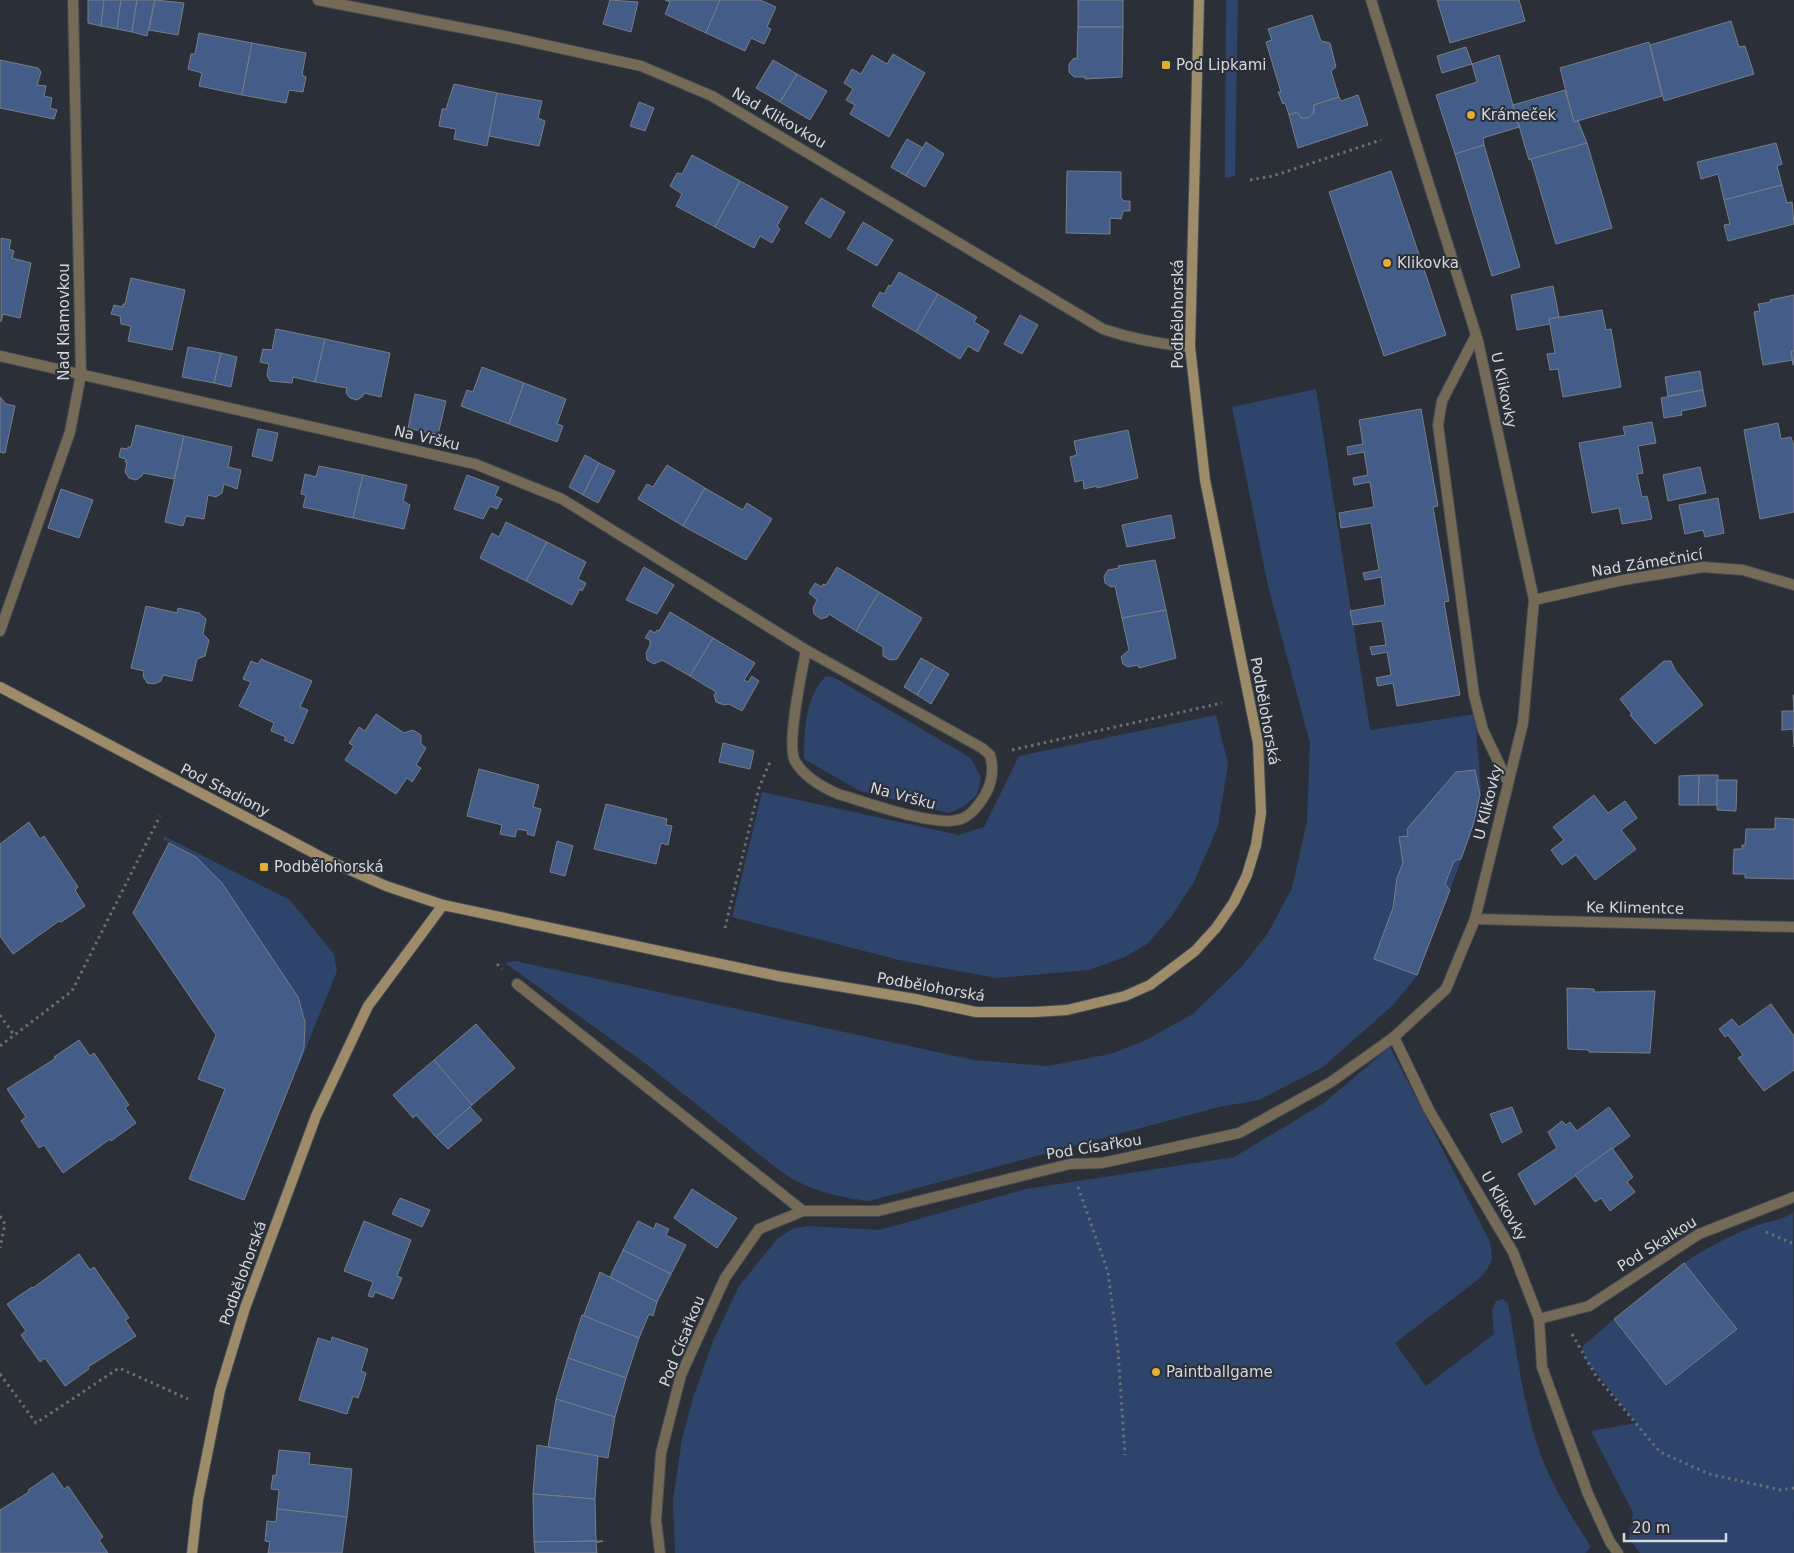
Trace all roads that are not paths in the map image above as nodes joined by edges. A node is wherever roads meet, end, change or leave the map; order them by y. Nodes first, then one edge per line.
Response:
1 (73, 0) edge
2 (318, 0) edge
3 (1199, 0) edge
4 (1371, 0) edge
5 (1476, 335) junction
6 (1190, 347) junction
7 (0, 356) edge
8 (81, 374) junction
9 (1794, 585) edge
10 (1534, 600) junction
11 (0, 631) edge
12 (806, 650) junction
13 (0, 687) edge
14 (1508, 782) junction
15 (443, 905) junction
16 (1475, 919) junction
17 (1794, 927) edge
18 (517, 984) dead end
19 (1394, 1037) junction
20 (1794, 1197) edge
21 (803, 1211) junction
22 (1539, 1319) junction
23 (192, 1553) edge
24 (660, 1553) edge
25 (1618, 1553) edge

1 - 8 street, Nad Klamovkou
2 - 6 street, Nad Klikovkou
3 - 6 main road, Podbělohorská
4 - 5 street, U Klikovky
5 - 10 street, U Klikovky
5 - 14 street
6 - 15 main road, Podbělohorská
7 - 8 street, Na Vršku
8 - 11 street, Nad Klamovkou
8 - 12 street, Na Vršku
9 - 10 street, Nad Zámečnicí
10 - 14 street, U Klikovky
12 - 12 street, Na Vršku
13 - 15 main road, Pod Stadiony
14 - 16 street, U Klikovky
15 - 23 main road, Podbělohorská
16 - 17 street, Ke Klimentce
16 - 19 street, U Klikovky
18 - 21 street
19 - 21 street, Pod Císařkou
19 - 22 street, U Klikovky
20 - 22 street, Pod Skalkou
21 - 24 street, Pod Císařkou
22 - 25 street, U Klikovky

